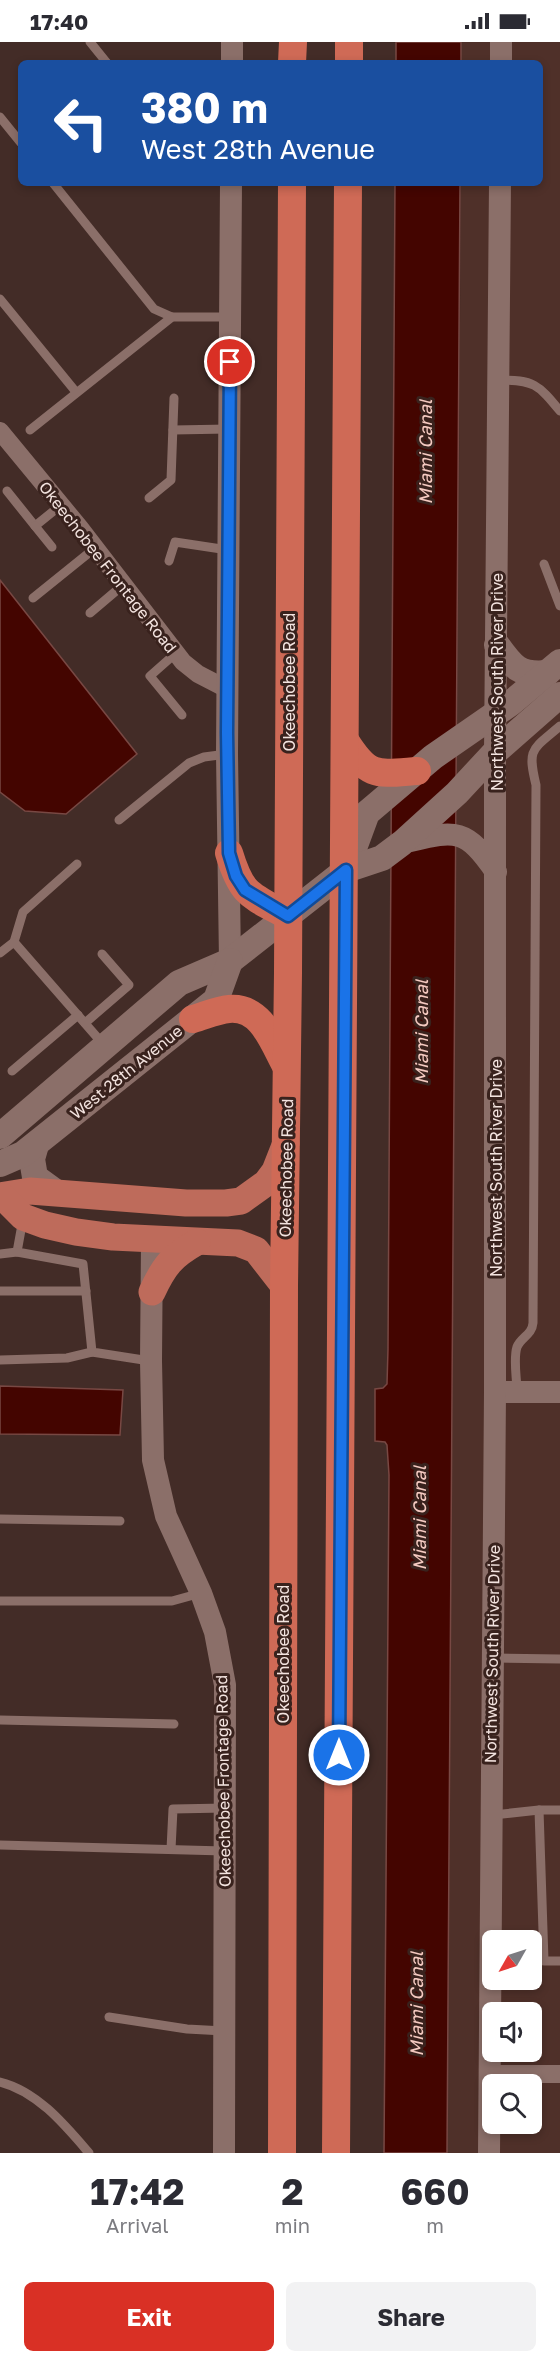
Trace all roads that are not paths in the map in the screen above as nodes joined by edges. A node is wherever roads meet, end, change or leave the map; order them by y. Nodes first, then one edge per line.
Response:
1 (90, 42) edge
2 (232, 42) edge
3 (293, 42) edge
4 (349, 42) edge
5 (501, 42) edge
6 (105, 60) edge
7 (232, 60) edge
8 (292, 60) edge
9 (349, 60) edge
10 (501, 60) edge
11 (0, 117) edge
12 (18, 139) edge
13 (55, 186) edge
14 (231, 186) edge
15 (292, 186) edge
16 (348, 186) edge
17 (500, 186) edge
18 (0, 299) edge
19 (172, 317) junction
20 (230, 317) junction
21 (498, 380) junction
22 (76, 392) junction
23 (174, 398) dead end
24 (560, 411) edge
25 (229, 429) junction
26 (30, 430) dead end
27 (173, 430) junction
28 (0, 431) edge
29 (7, 491) dead end
30 (149, 498) dead end
31 (61, 505) junction
32 (35, 526) junction
33 (52, 547) dead end
34 (95, 548) junction
35 (228, 550) junction
36 (170, 561) dead end
37 (544, 564) dead end
38 (123, 585) junction
39 (33, 598) dead end
40 (560, 606) edge
41 (90, 613) dead end
42 (496, 645) junction
43 (176, 652) junction
44 (553, 667) edge
45 (227, 689) junction
46 (560, 695) edge
47 (496, 712) junction
48 (182, 715) dead end
49 (560, 726) edge
50 (346, 742) junction
51 (495, 752) junction
52 (227, 754) junction
53 (417, 771) joint
54 (386, 785) junction
55 (119, 820) dead end
56 (402, 843) junction
57 (229, 853) junction
58 (77, 864) dead end
59 (346, 870) junction
60 (496, 872) junction
61 (288, 916) junction
62 (14, 942) junction
63 (0, 953) edge
64 (102, 954) dead end
65 (230, 961) junction
66 (82, 1019) junction
67 (192, 1019) junction
68 (105, 1046) junction
69 (287, 1067) junction
70 (12, 1071) dead end
71 (63, 1122) junction
72 (0, 1136) edge
73 (286, 1142) junction
74 (36, 1144) junction
75 (0, 1164) edge
76 (57, 1193) junction
77 (1, 1197) edge
78 (107, 1197) junction
79 (23, 1217) junction
80 (152, 1240) junction
81 (197, 1242) junction
82 (17, 1252) junction
83 (0, 1254) edge
84 (284, 1286) junction
85 (0, 1291) edge
86 (86, 1291) junction
87 (152, 1292) junction
88 (92, 1352) junction
89 (0, 1360) edge
90 (151, 1361) junction
91 (506, 1392) junction
92 (560, 1392) edge
93 (0, 1519) edge
94 (120, 1521) dead end
95 (201, 1593) junction
96 (0, 1601) edge
97 (492, 1658) junction
98 (560, 1659) edge
99 (0, 1720) edge
100 (174, 1724) dead end
101 (225, 1808) junction
102 (539, 1810) junction
103 (560, 1810) edge
104 (491, 1815) junction
105 (0, 1845) edge
106 (171, 1850) junction
107 (225, 1851) junction
108 (560, 1961) edge
109 (283, 1983) junction
110 (109, 2017) dead end
111 (224, 2031) junction
112 (489, 2074) edge
113 (542, 2074) edge
114 (560, 2074) edge
115 (0, 2082) edge
116 (489, 2134) edge
117 (88, 2153) edge
118 (225, 2153) edge
119 (282, 2153) edge
120 (294, 2153) edge
121 (336, 2153) edge
122 (489, 2153) edge

1 - 6 lane
2 - 7 street
3 - 8 highway
4 - 9 highway
5 - 10 street
11 - 12 lane
13 - 19 lane
14 - 20 street
15 - 61 highway, Okeechobee Road
16 - 50 highway
17 - 21 street, Northwest South River Drive
18 - 22 lane
19 - 20 lane
19 - 22 lane
20 - 25 street
21 - 24 lane
21 - 42 street, Northwest South River Drive
22 - 26 lane
23 - 27 lane
25 - 27 lane
25 - 35 street
27 - 30 lane
28 - 31 street, Okeechobee Frontage Road
29 - 32 lane
31 - 32 lane
31 - 34 street, Okeechobee Frontage Road
32 - 33 lane
34 - 38 street, Okeechobee Frontage Road
34 - 39 lane
35 - 36 lane
35 - 45 street
37 - 40 lane
38 - 41 lane
38 - 43 street, Okeechobee Frontage Road
42 - 44 main road
42 - 47 street, Northwest South River Drive
43 - 45 street, Okeechobee Frontage Road
43 - 48 lane
44 - 47 main road
45 - 52 street
46 - 51 main road, West 28th Avenue
47 - 51 street, Northwest South River Drive
47 - 53 main road
49 - 91 lane
50 - 54 highway
50 - 59 highway
51 - 56 main road, West 28th Avenue
51 - 60 street, Northwest South River Drive
52 - 55 lane
52 - 57 street
53 - 54 highway
54 - 59 main road
56 - 59 main road, West 28th Avenue
56 - 60 street
57 - 61 highway
57 - 65 street
58 - 62 lane
59 - 61 main road, West 28th Avenue
59 - 121 highway
60 - 91 street, Northwest South River Drive
61 - 65 main road, West 28th Avenue
61 - 69 highway, Okeechobee Road
62 - 63 lane
62 - 66 lane
64 - 66 lane
65 - 67 main road, West 28th Avenue
65 - 68 main road, West 28th Avenue
66 - 68 lane
66 - 70 lane
67 - 69 highway
67 - 71 main road, West 28th Avenue
68 - 71 main road
68 - 72 main road, West 28th Avenue
69 - 73 highway, Okeechobee Road
71 - 74 main road, West 28th Avenue
73 - 78 main road
73 - 84 highway, Okeechobee Road
74 - 75 main road, West 28th Avenue
74 - 76 main road
76 - 77 main road
76 - 78 main road
77 - 79 main road
78 - 80 main road
79 - 80 main road
79 - 82 lane
80 - 81 main road
80 - 87 street, Okeechobee Frontage Road
81 - 84 main road
81 - 87 main road
82 - 83 lane
82 - 86 lane
84 - 109 highway, Okeechobee Road
85 - 86 lane
86 - 88 lane
87 - 90 street, Okeechobee Frontage Road
88 - 89 lane
88 - 90 lane
90 - 95 street, Okeechobee Frontage Road
91 - 92 street
91 - 97 street, Northwest South River Drive
93 - 94 lane
95 - 96 lane
95 - 101 street, Okeechobee Frontage Road
97 - 98 lane
97 - 104 street, Northwest South River Drive
99 - 100 lane
101 - 106 lane
101 - 107 street, Okeechobee Frontage Road
102 - 103 lane
102 - 104 lane
102 - 108 lane
104 - 112 street, Northwest South River Drive
105 - 106 lane
106 - 107 lane
107 - 111 street, Okeechobee Frontage Road
109 - 119 highway, Okeechobee Road
109 - 120 highway
110 - 111 lane
111 - 118 street, Okeechobee Frontage Road
113 - 114 street
115 - 117 lane
116 - 122 street, Northwest South River Drive

